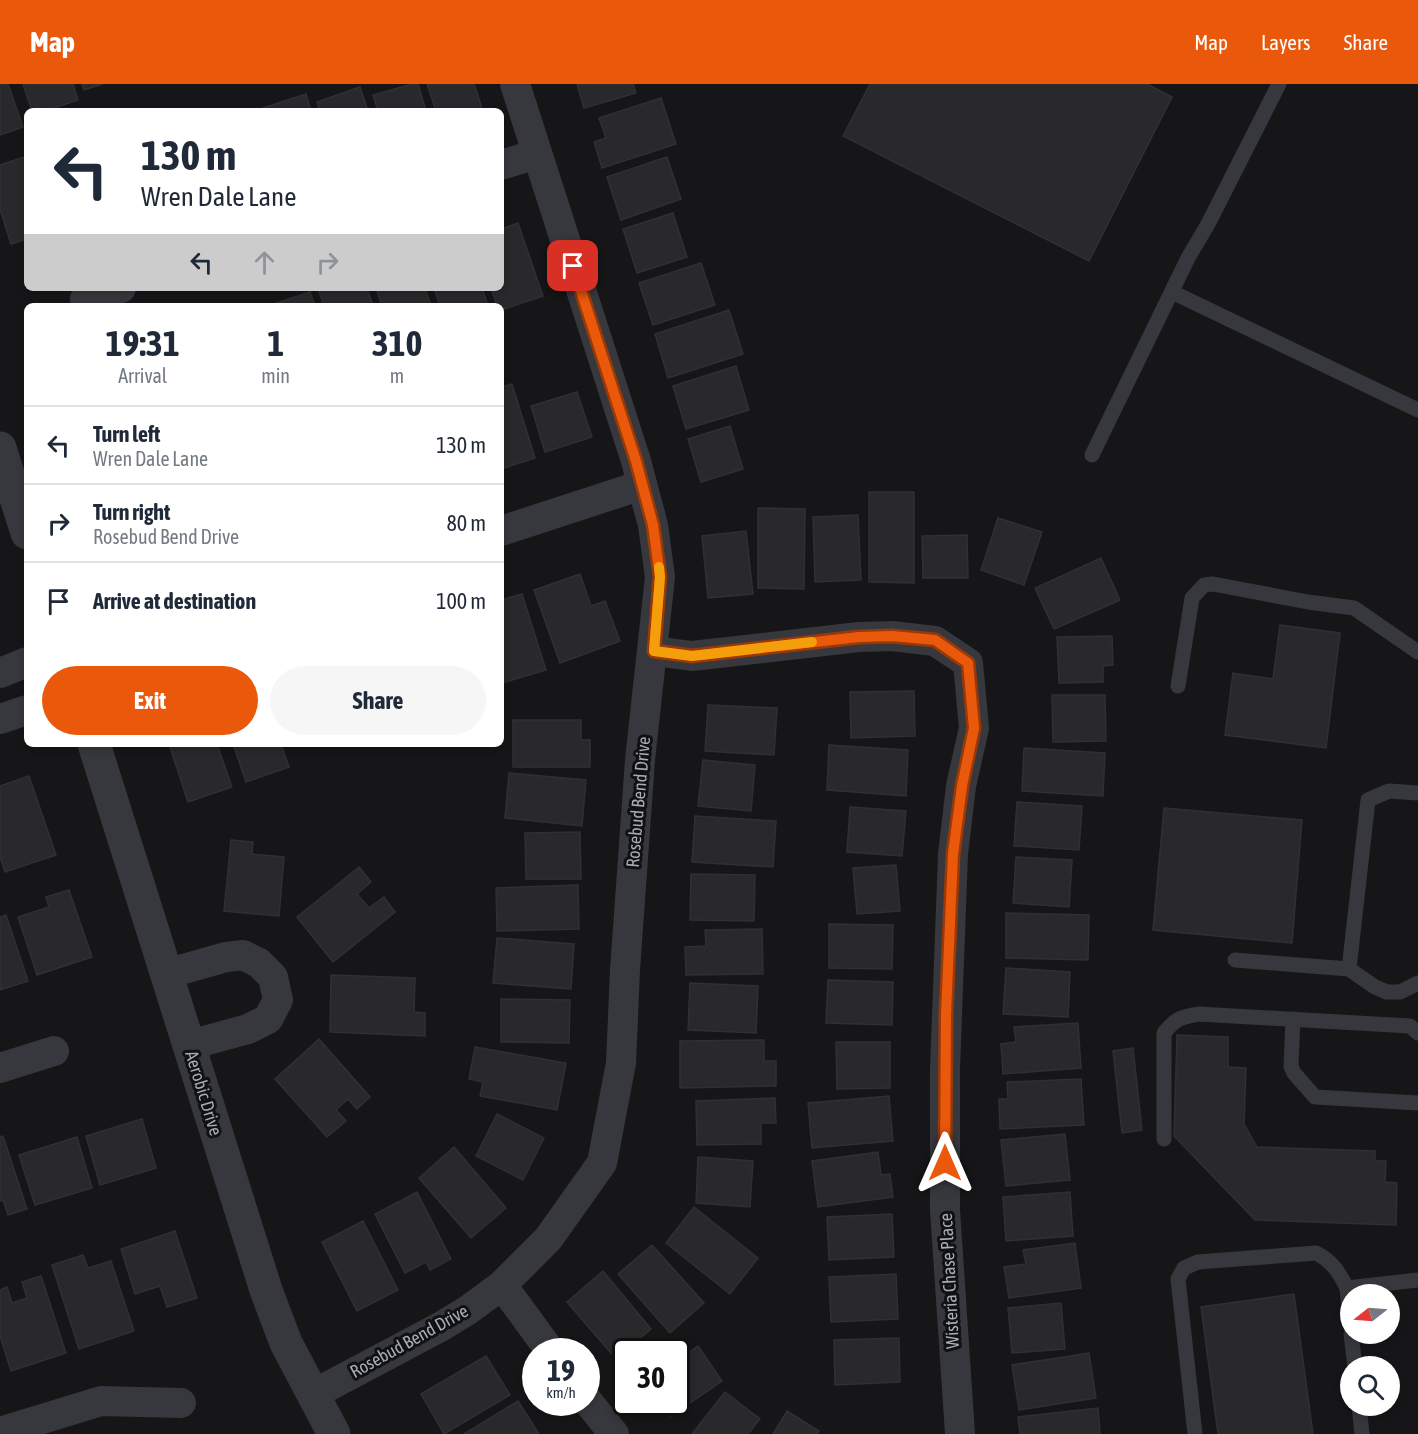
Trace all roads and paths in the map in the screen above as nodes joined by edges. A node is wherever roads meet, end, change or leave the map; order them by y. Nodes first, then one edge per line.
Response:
1 (515, 84) edge
2 (1279, 84) edge
3 (537, 154) junction
4 (504, 164) edge
5 (111, 291) edge
6 (1172, 292) junction
7 (86, 299) dead end
8 (1418, 410) edge
9 (0, 448) edge
10 (1092, 455) dead end
11 (642, 485) junction
12 (24, 524) edge
13 (504, 530) edge
14 (654, 651) junction
15 (1418, 652) edge
16 (24, 663) edge
17 (0, 673) edge
18 (1178, 686) dead end
19 (24, 711) edge
20 (0, 719) edge
21 (95, 747) edge
22 (1418, 793) edge
23 (1235, 960) dead end
24 (1349, 969) junction
25 (166, 974) junction
26 (1418, 983) edge
27 (1293, 1019) junction
28 (1418, 1033) edge
29 (189, 1045) junction
30 (54, 1051) dead end
31 (0, 1068) edge
32 (1418, 1103) edge
33 (1164, 1139) dead end
34 (1418, 1280) edge
35 (1345, 1284) edge
36 (1382, 1284) edge
37 (502, 1285) junction
38 (541, 1338) edge
39 (312, 1395) junction
40 (182, 1403) dead end
41 (600, 1416) edge
42 (1360, 1416) edge
43 (0, 1432) edge
44 (334, 1434) edge
45 (614, 1434) edge
46 (960, 1434) edge
47 (1195, 1434) edge
48 (1362, 1434) edge

1 - 3 street, Rosebud Bend Drive
2 - 6 lane
3 - 4 street
3 - 11 street, Rosebud Bend Drive
5 - 7 street
6 - 8 lane
6 - 10 lane
9 - 12 street
11 - 13 street
11 - 14 street, Rosebud Bend Drive
14 - 37 street, Rosebud Bend Drive
14 - 46 street, Wisteria Chase Place
15 - 18 lane
16 - 17 street
19 - 20 street
21 - 25 street, Aerobic Drive
22 - 24 lane
23 - 24 lane
24 - 26 lane
25 - 29 street, Aerobic Drive
25 - 29 street
27 - 28 lane
27 - 32 lane
27 - 33 lane
29 - 39 street, Aerobic Drive
30 - 31 street
34 - 36 lane
35 - 47 lane
37 - 38 street
37 - 39 street, Rosebud Bend Drive
39 - 44 street, Aerobic Drive
40 - 43 street
41 - 45 street
42 - 48 lane

